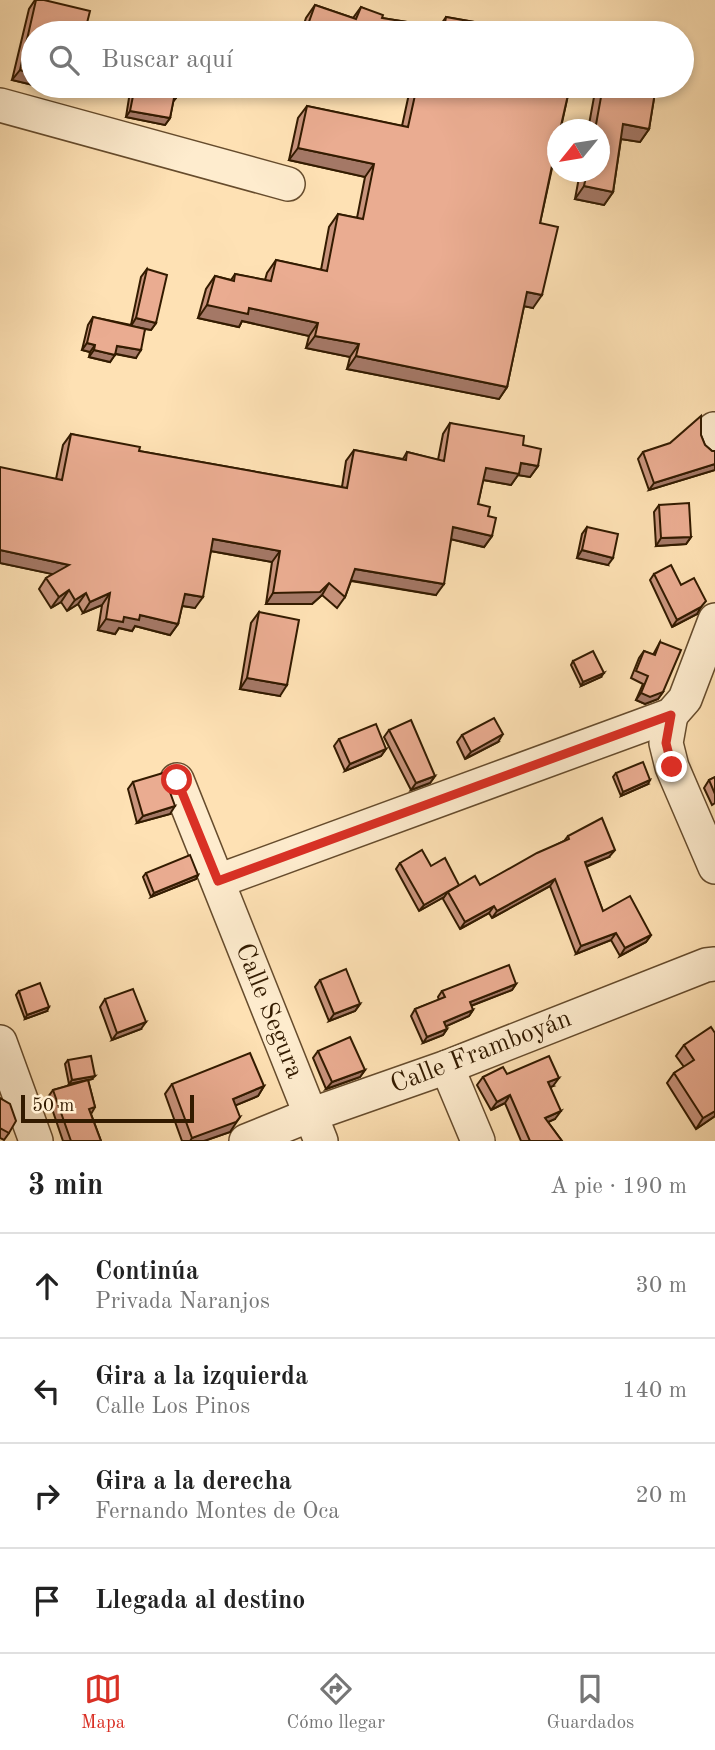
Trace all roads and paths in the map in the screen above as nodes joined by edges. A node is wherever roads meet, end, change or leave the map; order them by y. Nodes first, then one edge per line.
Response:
1 (0, 105) edge
2 (288, 184) dead end
3 (715, 620) edge
4 (671, 715) junction
5 (177, 780) dead end
6 (715, 867) edge
7 (218, 881) junction
8 (715, 964) edge
9 (2, 1054) edge
10 (447, 1067) junction
11 (316, 1128) edge
12 (37, 1141) edge
13 (246, 1141) edge
14 (478, 1141) edge

1 - 2 street
3 - 4 street
4 - 6 street
4 - 7 street
5 - 7 street, Calle Segura
7 - 11 street, Calle Segura
8 - 10 street, Calle Framboyán
9 - 12 street
10 - 11 street, Calle Framboyán
10 - 14 street
11 - 13 street, Calle Framboyán

